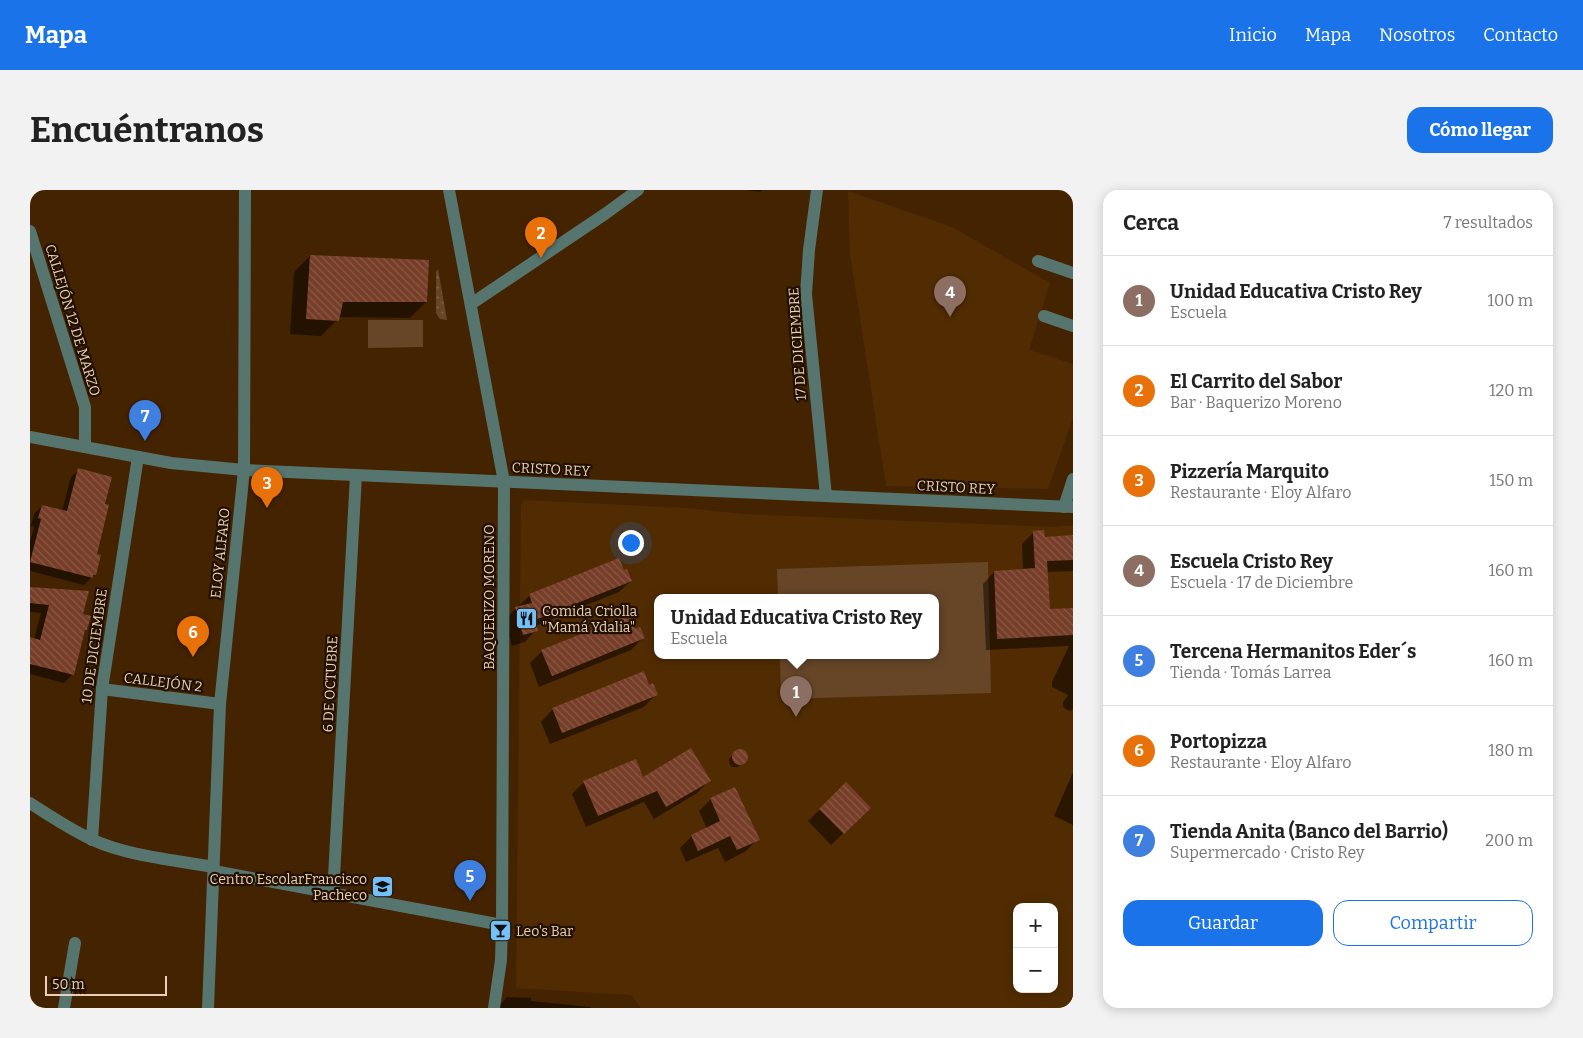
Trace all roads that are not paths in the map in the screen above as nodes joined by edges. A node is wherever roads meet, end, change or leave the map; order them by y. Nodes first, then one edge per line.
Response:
1 (245, 190) edge
2 (449, 190) edge
3 (638, 190) edge
4 (817, 190) edge
5 (30, 232) edge
6 (1038, 261) dead end
7 (1073, 273) edge
8 (471, 304) junction
9 (1044, 316) dead end
10 (1073, 326) edge
11 (30, 438) edge
12 (85, 448) junction
13 (138, 457) junction
14 (244, 470) junction
15 (356, 475) junction
16 (1073, 479) edge
17 (504, 482) junction
18 (826, 496) junction
19 (1069, 507) edge
20 (102, 689) junction
21 (220, 704) junction
22 (30, 802) edge
23 (92, 840) junction
24 (213, 869) junction
25 (333, 895) junction
26 (502, 926) junction
27 (75, 943) dead end
28 (64, 1008) edge
29 (208, 1008) edge
30 (494, 1008) edge

1 - 14 street, ELOY ALFARO
2 - 8 street, BAQUERIZO MORENO
3 - 8 street
4 - 18 street, 17 DE DICIEMBRE
5 - 12 street, CALLEJÓN 12 DE MARZO
6 - 7 street
8 - 17 street, BAQUERIZO MORENO
9 - 10 street
11 - 12 street, CRISTO REY
12 - 13 street, CRISTO REY
13 - 14 street, CRISTO REY
13 - 20 street, 10 DE DICIEMBRE
14 - 15 street, CRISTO REY
14 - 21 street, ELOY ALFARO
15 - 17 street, CRISTO REY
15 - 25 street, 6 DE OCTUBRE
16 - 19 street
17 - 18 street, CRISTO REY
17 - 26 street, BAQUERIZO MORENO
18 - 19 street, CRISTO REY
20 - 21 street, CALLEJÓN 2
20 - 23 street, 10 DE DICIEMBRE
21 - 24 street, ELOY ALFARO
22 - 23 street
23 - 24 street
24 - 25 street
24 - 29 street, ELOY ALFARO
25 - 26 street
26 - 30 street, BAQUERIZO MORENO
27 - 28 street

